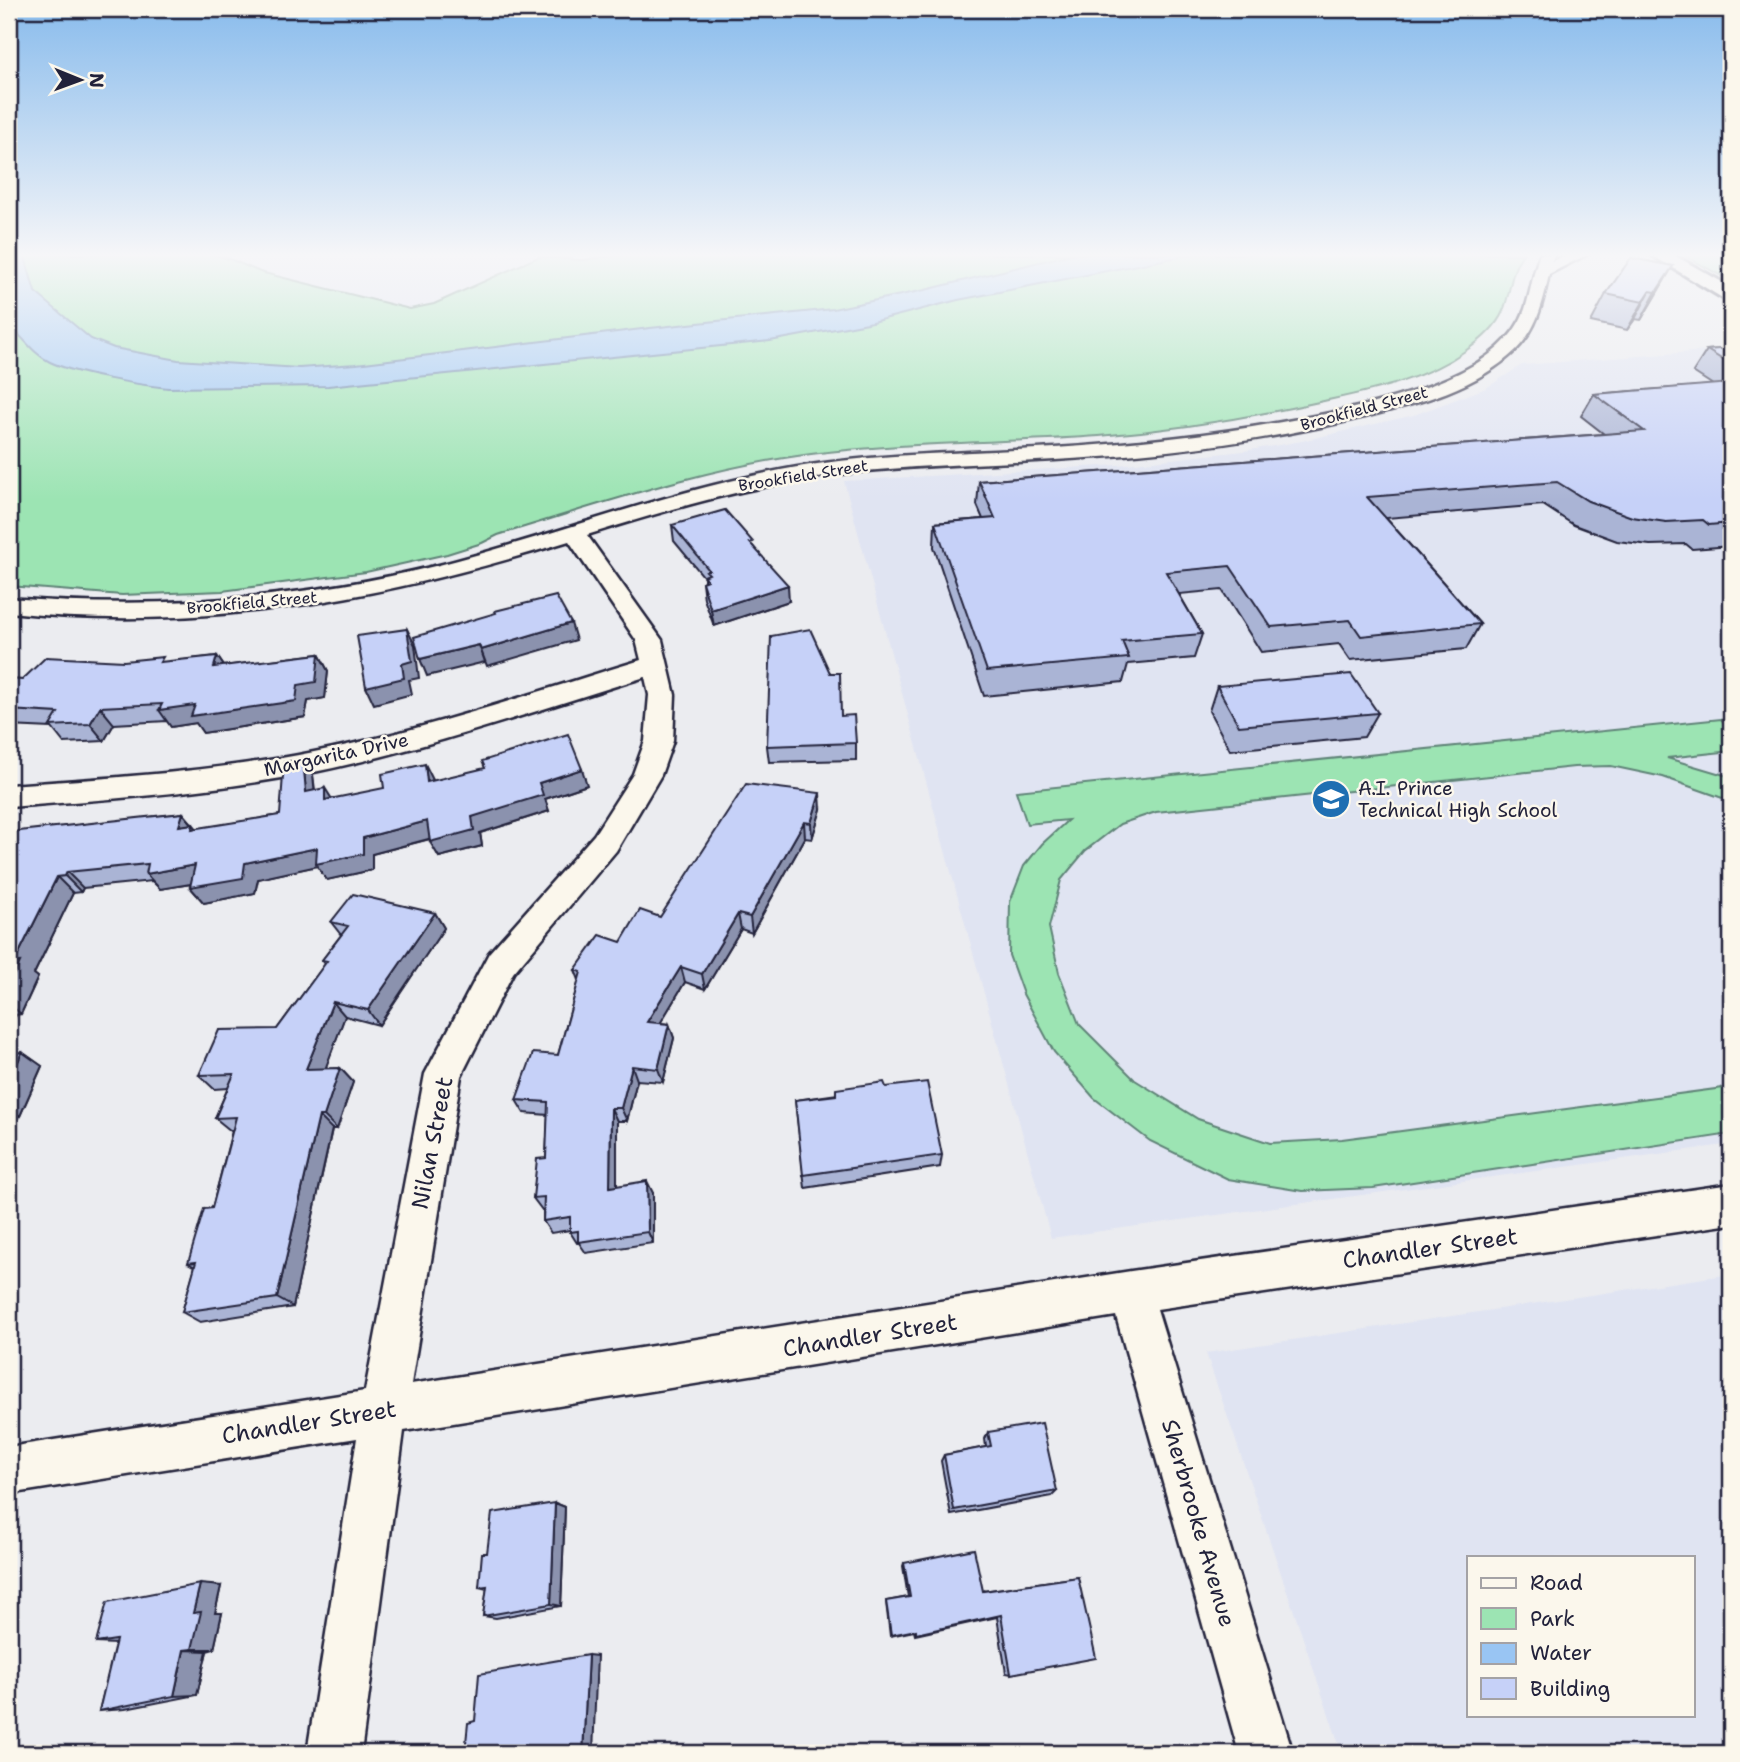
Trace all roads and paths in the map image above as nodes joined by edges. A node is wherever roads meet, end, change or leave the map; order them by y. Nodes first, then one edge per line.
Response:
1 (1518, 336) edge
2 (575, 533) junction
3 (9, 605) edge
4 (654, 665) junction
5 (9, 796) edge
6 (1731, 1204) edge
7 (1131, 1292) junction
8 (384, 1410) junction
9 (9, 1471) edge
10 (334, 1753) edge
11 (1266, 1753) edge

1 - 2 street, Brookfield Street
2 - 3 street, Brookfield Street
2 - 4 street, Nilan Street
4 - 5 street, Margarita Drive
4 - 8 street, Nilan Street
6 - 7 street, Chandler Street
7 - 8 street, Chandler Street
7 - 11 street, Sherbrooke Avenue
8 - 9 street, Chandler Street
8 - 10 street, Nilan Street

